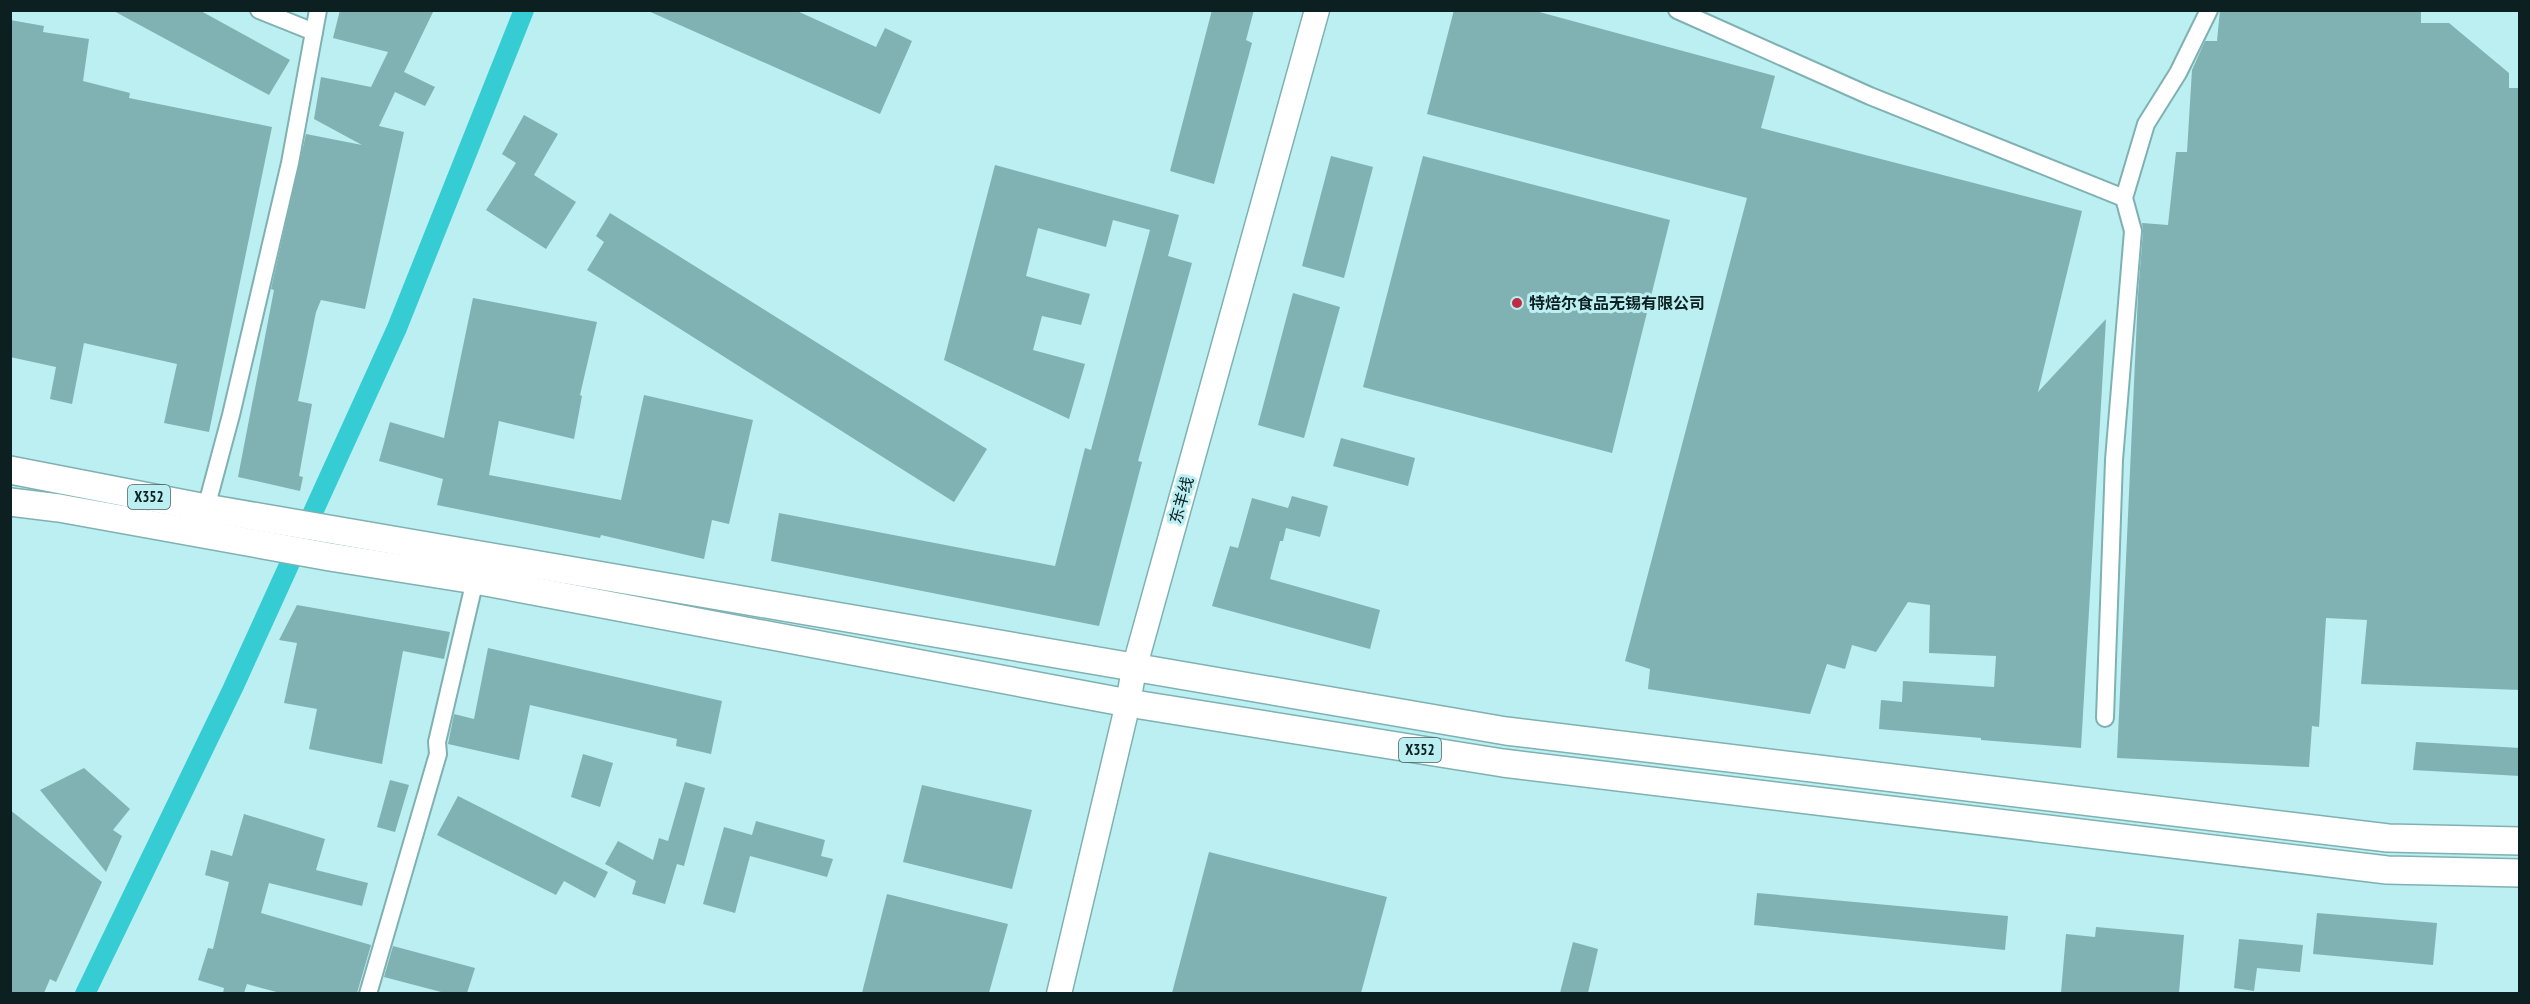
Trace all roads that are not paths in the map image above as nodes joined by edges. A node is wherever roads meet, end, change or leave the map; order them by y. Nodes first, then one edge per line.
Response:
1 (259, 10) edge
2 (318, 10) edge
3 (1317, 10) edge
4 (1677, 10) edge
5 (2209, 10) edge
6 (314, 32) junction
7 (2124, 198) junction
8 (10, 470) edge
9 (10, 502) edge
10 (206, 508) junction
11 (475, 580) junction
12 (1134, 669) junction
13 (1128, 703) junction
14 (2105, 718) dead end
15 (2520, 841) edge
16 (2520, 873) edge
17 (368, 993) edge
18 (1059, 993) edge

1 - 6 street
2 - 6 street
3 - 12 main road, 东羊线
4 - 7 street
5 - 7 street
6 - 10 street
7 - 14 street
8 - 10 main road, X352
9 - 11 main road, X352
10 - 12 main road, X352
11 - 13 main road, X352
11 - 17 street
12 - 13 main road, 东羊线
12 - 15 main road, X352
13 - 16 main road, X352
13 - 18 main road, 东羊线

